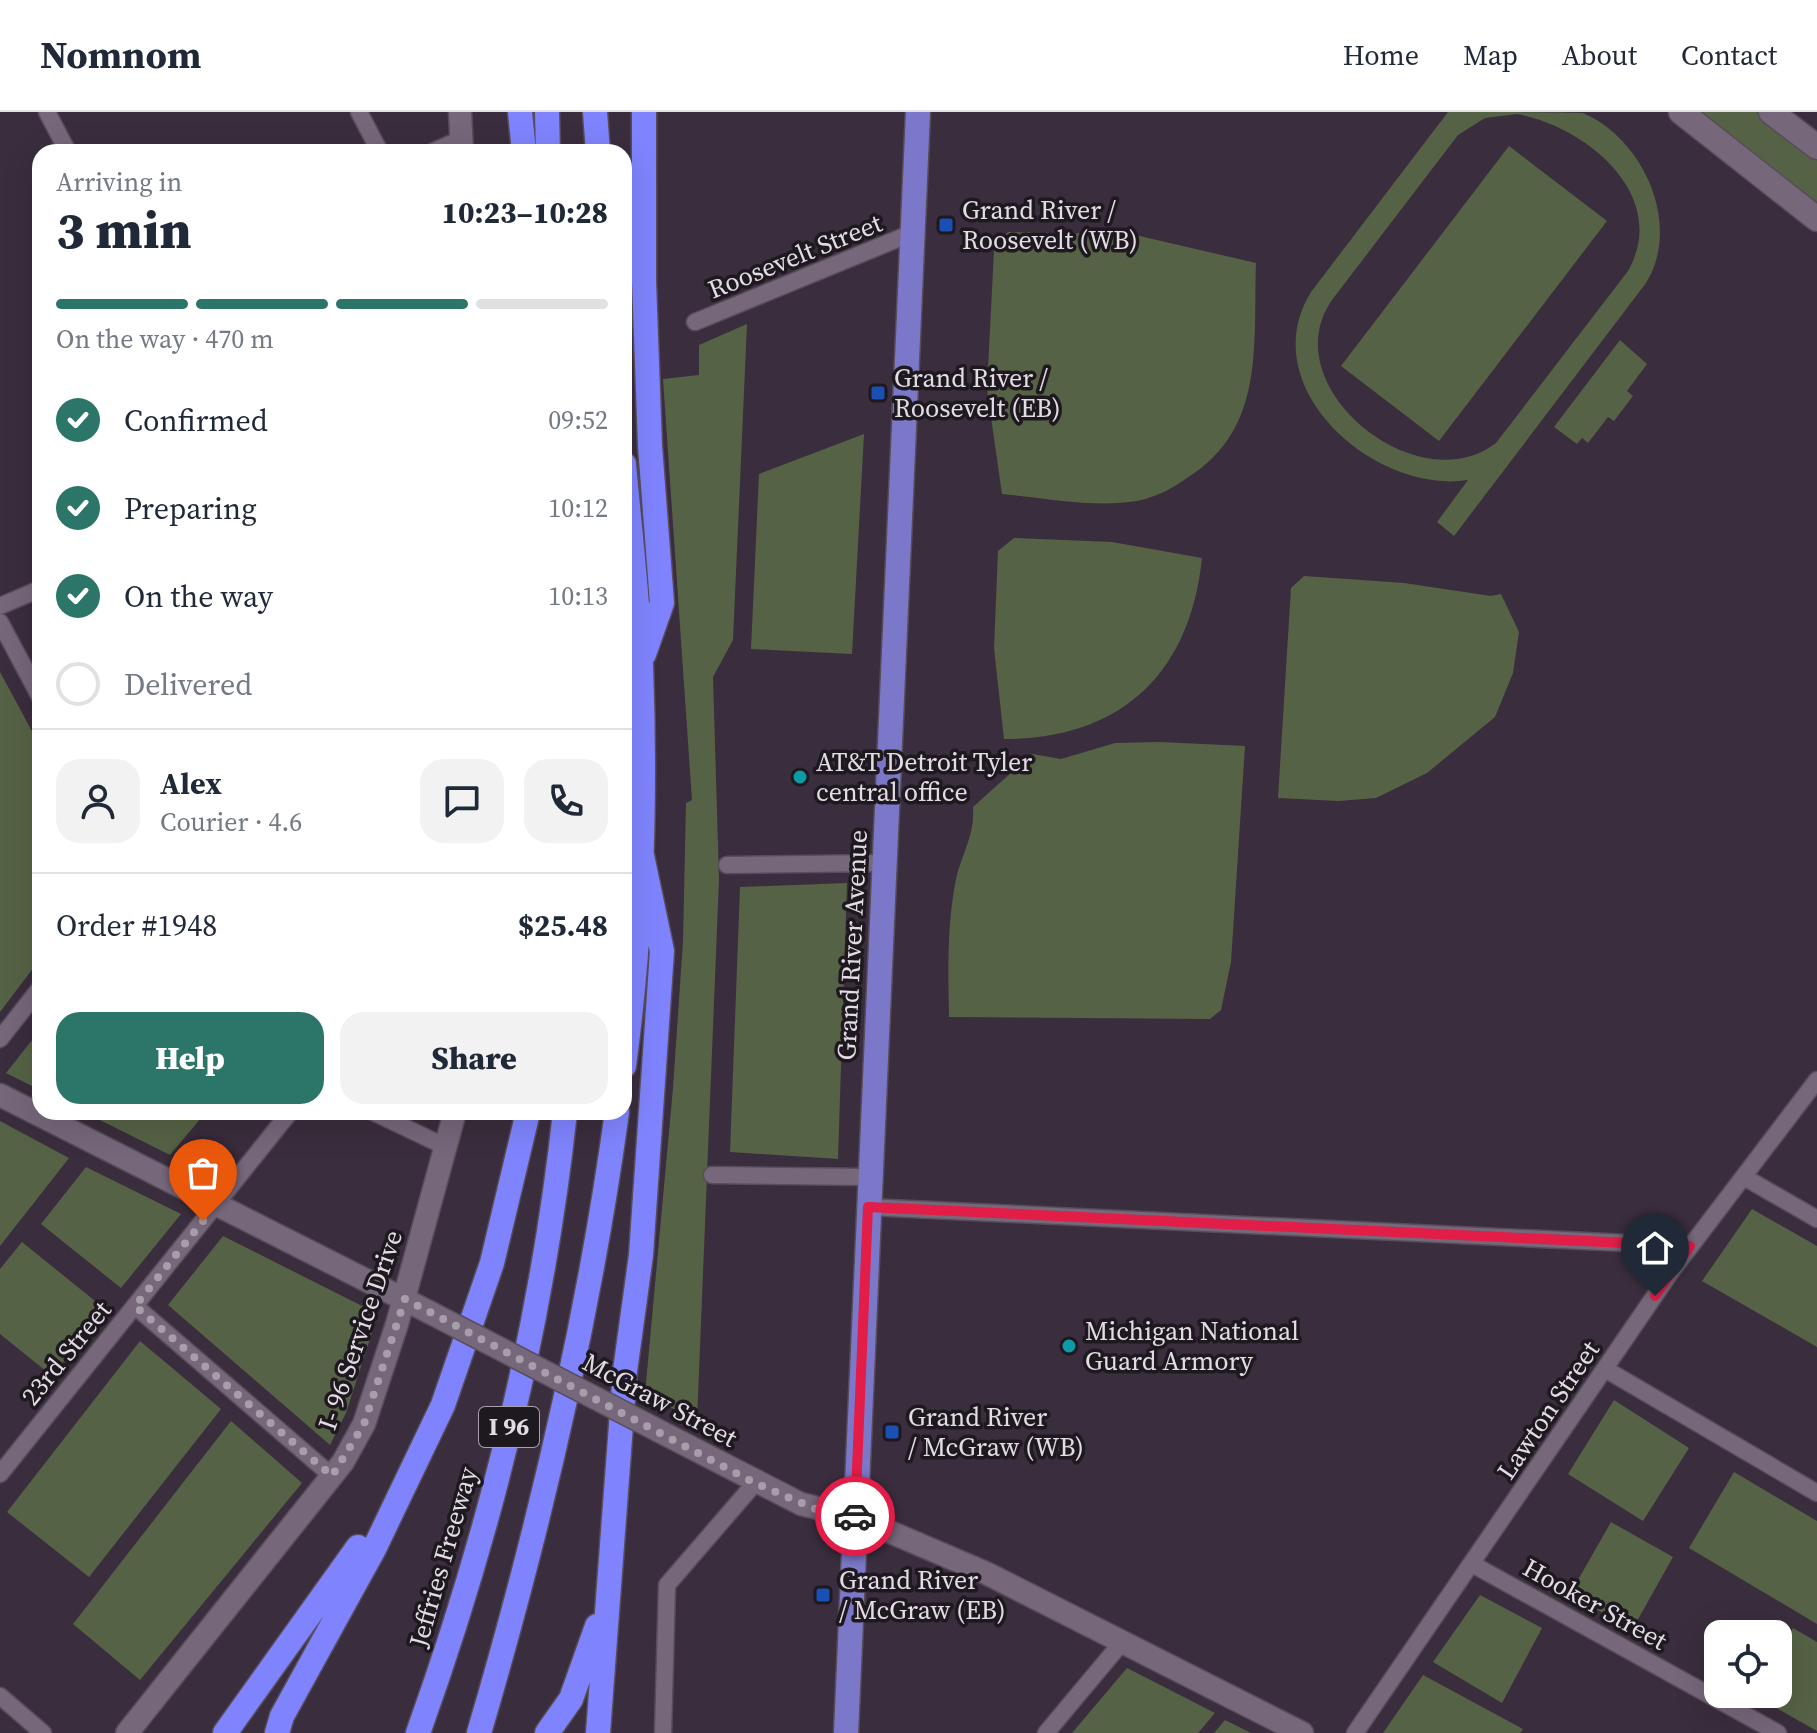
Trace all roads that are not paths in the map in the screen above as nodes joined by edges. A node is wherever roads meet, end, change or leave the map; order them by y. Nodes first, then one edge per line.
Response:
1 (47, 112) edge
2 (359, 112) edge
3 (460, 112) edge
4 (520, 112) edge
5 (547, 112) edge
6 (595, 112) edge
7 (644, 112) edge
8 (918, 112) edge
9 (1681, 112) edge
10 (1771, 112) edge
11 (64, 144) edge
12 (376, 144) edge
13 (462, 144) edge
14 (523, 144) edge
15 (548, 144) edge
16 (597, 144) edge
17 (1817, 147) edge
18 (1817, 219) edge
19 (912, 233) junction
20 (695, 322) dead end
21 (632, 557) edge
22 (32, 592) edge
23 (0, 606) edge
24 (0, 622) edge
25 (641, 662) junction
26 (32, 682) edge
27 (640, 846) junction
28 (884, 863) junction
29 (727, 865) dead end
30 (632, 985) edge
31 (32, 998) edge
32 (0, 1039) edge
33 (1817, 1080) edge
34 (0, 1095) edge
35 (32, 1111) edge
36 (50, 1120) edge
37 (284, 1120) edge
38 (390, 1120) edge
39 (453, 1120) edge
40 (526, 1120) edge
41 (564, 1120) edge
42 (616, 1120) edge
43 (446, 1147) junction
44 (712, 1175) dead end
45 (869, 1177) junction
46 (1744, 1177) junction
47 (216, 1204) junction
48 (868, 1207) junction
49 (1817, 1219) edge
50 (1690, 1246) junction
51 (405, 1299) junction
52 (135, 1306) junction
53 (1605, 1369) junction
54 (0, 1474) edge
55 (332, 1476) junction
56 (755, 1483) junction
57 (1817, 1493) edge
58 (393, 1505) junction
59 (855, 1517) junction
60 (1472, 1564) junction
61 (611, 1581) junction
62 (1123, 1641) junction
63 (0, 1696) edge
64 (43, 1733) edge
65 (127, 1733) edge
66 (225, 1733) edge
67 (277, 1733) edge
68 (418, 1733) edge
69 (479, 1733) edge
70 (547, 1733) edge
71 (598, 1733) edge
72 (663, 1733) edge
73 (846, 1733) edge
74 (1046, 1733) edge
75 (1302, 1733) edge
76 (1355, 1733) edge
77 (1778, 1733) edge

1 - 11 street
2 - 12 street
3 - 13 street
4 - 14 highway
5 - 15 highway
6 - 16 highway
7 - 25 highway
8 - 19 main road, Grand River Avenue
9 - 18 main road
10 - 17 main road
19 - 20 street, Roosevelt Street
19 - 28 main road, Grand River Avenue
21 - 25 highway
22 - 23 street
24 - 26 street
25 - 27 highway
27 - 30 highway
27 - 61 highway
28 - 29 street
28 - 45 main road, Grand River Avenue
31 - 32 street
33 - 46 street, Lawton Street
34 - 35 street, McGraw Street
36 - 47 street, McGraw Street
37 - 47 street, 23rd Street
38 - 43 street
39 - 43 street, I- 96 Service Drive
40 - 58 highway
41 - 68 highway, Jeffries Freeway / I 96
42 - 69 highway, I 96
43 - 51 street, I- 96 Service Drive
44 - 45 street
45 - 48 main road, Grand River Avenue
46 - 49 street
46 - 50 street, Lawton Street
47 - 51 street, McGraw Street
47 - 52 street, 23rd Street
48 - 50 street
48 - 59 main road, Grand River Avenue
50 - 53 street, Lawton Street
51 - 55 street, I- 96 Service Drive
51 - 56 street, McGraw Street, bridge
52 - 54 street, 23rd Street
52 - 55 street
53 - 57 street
53 - 60 street, Lawton Street
55 - 65 street, I- 96 Service Drive
56 - 59 street, McGraw Street
56 - 72 street
58 - 66 highway
58 - 67 highway
59 - 62 street, McGraw Street
59 - 73 main road, Grand River Avenue
60 - 76 street, Lawton Street
60 - 77 street, Hooker Street
61 - 70 highway
61 - 71 highway
62 - 74 street
62 - 75 street, McGraw Street
63 - 64 street

